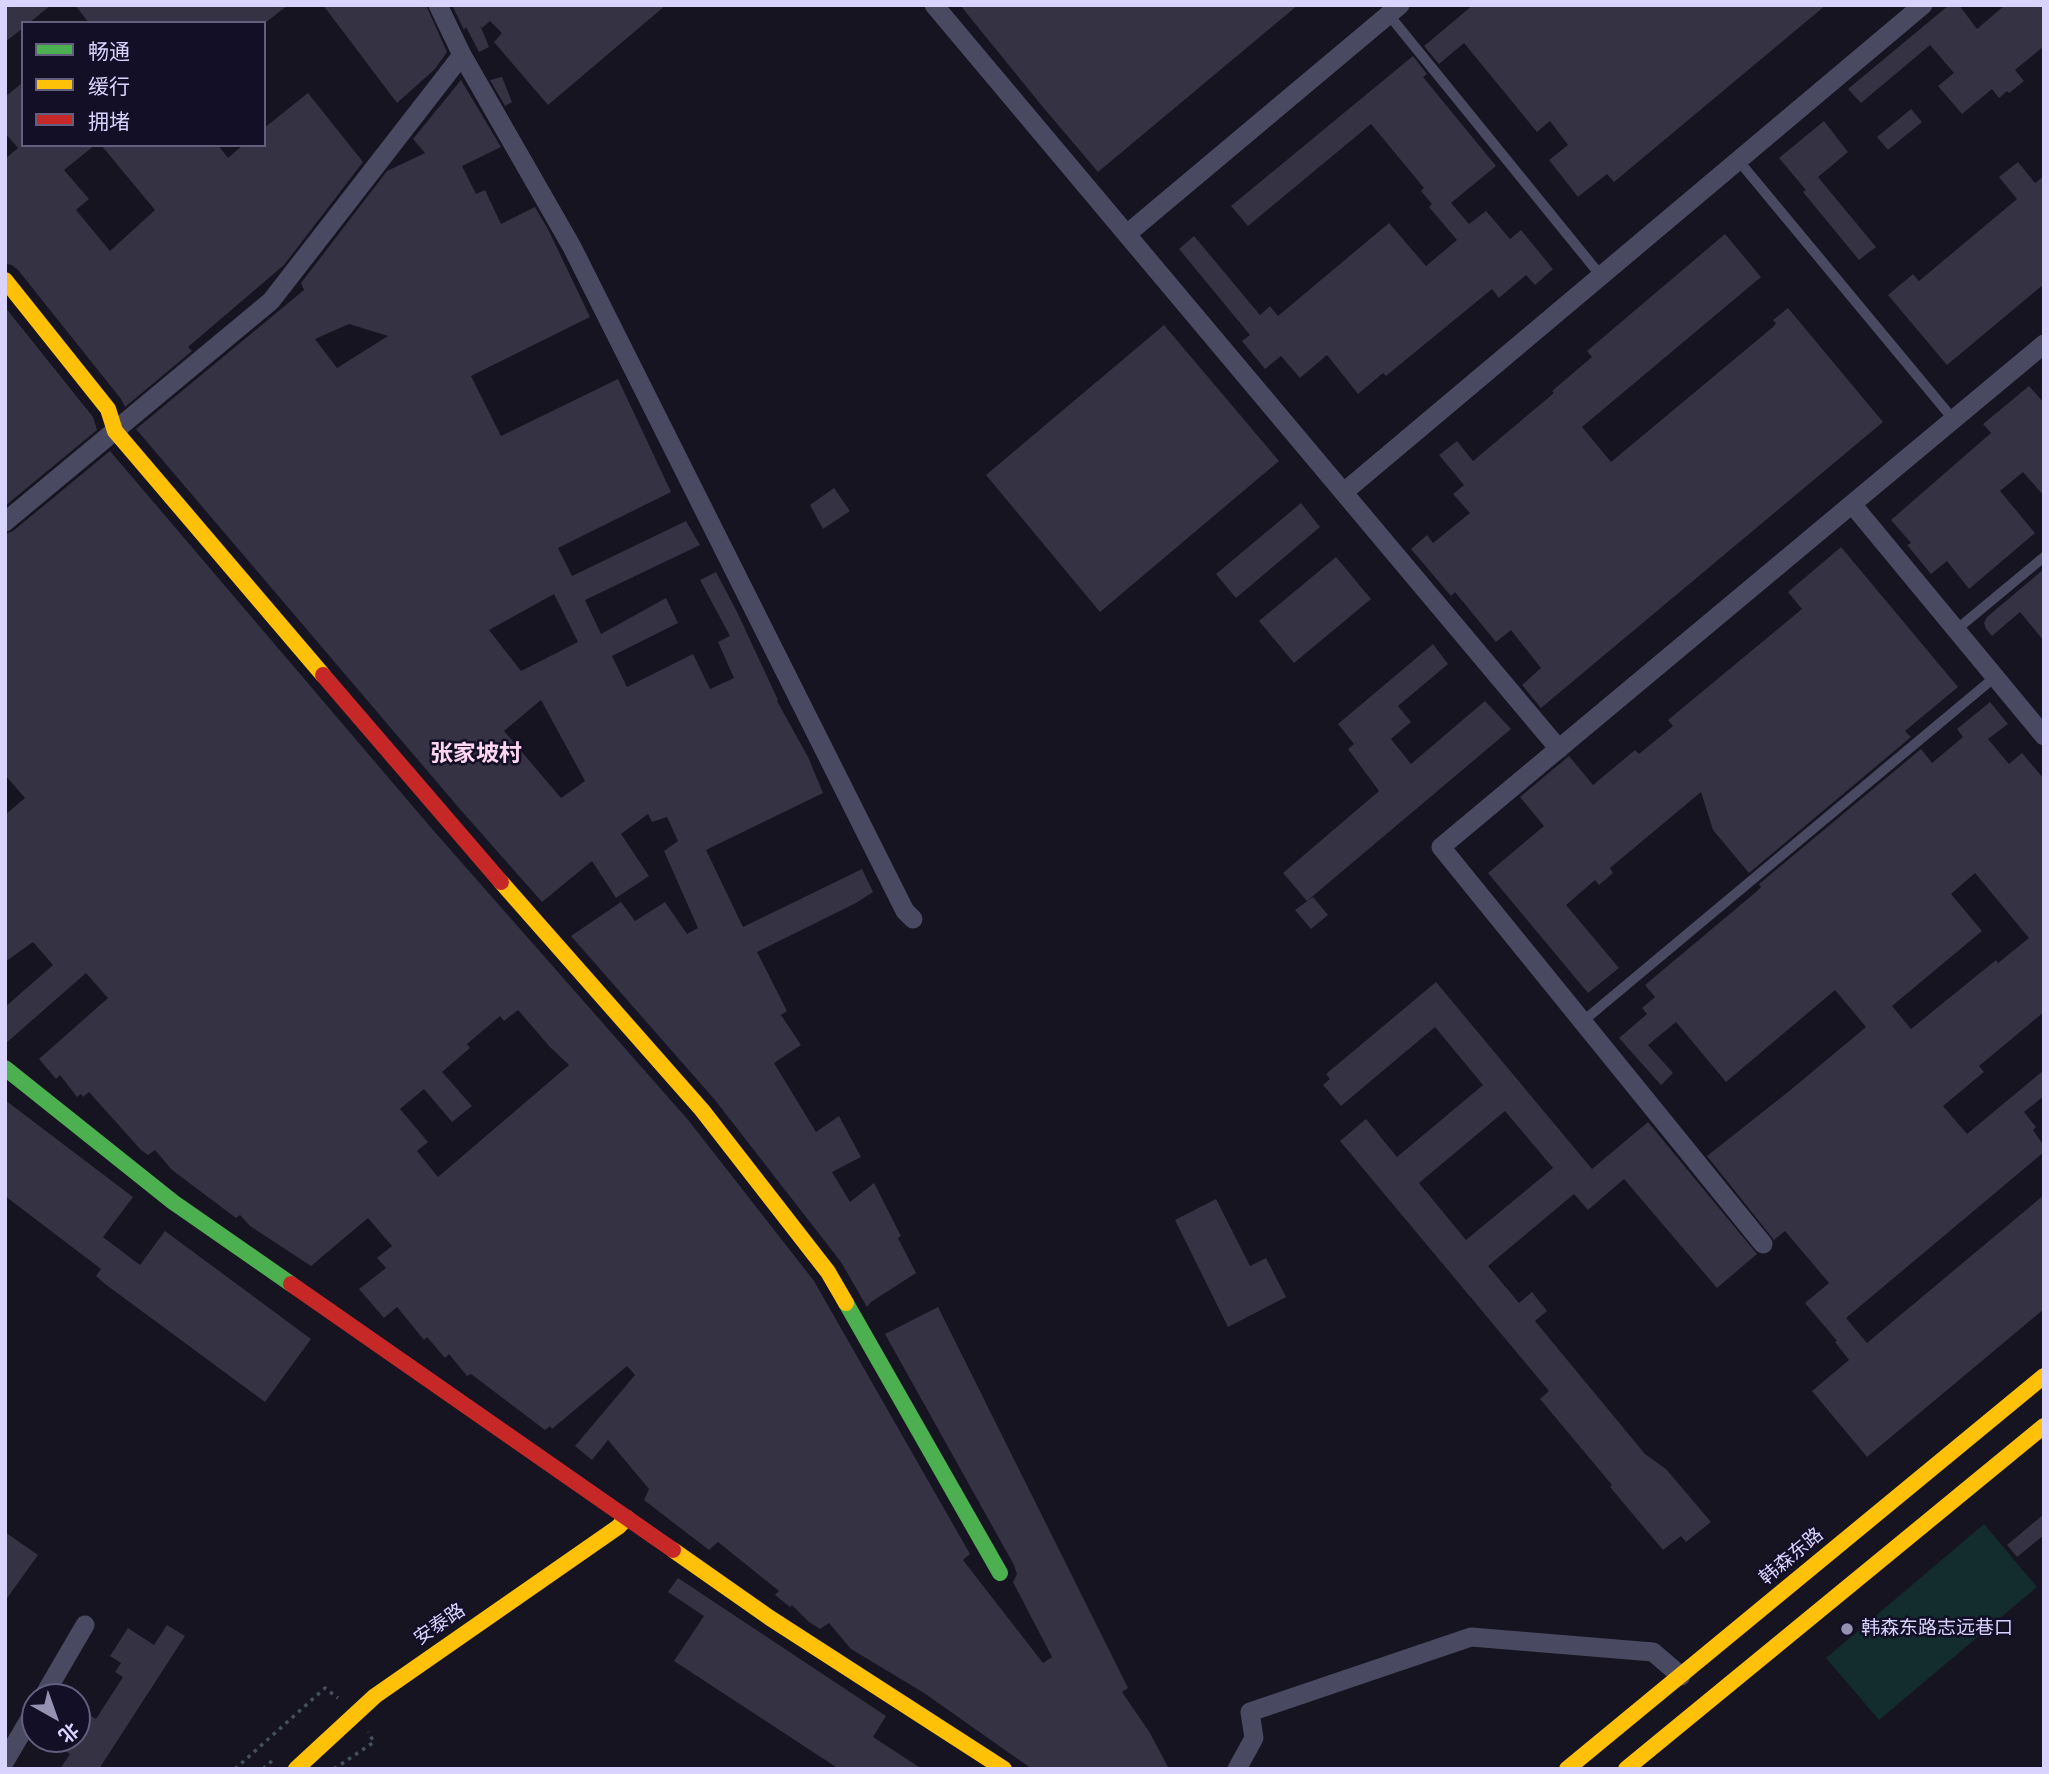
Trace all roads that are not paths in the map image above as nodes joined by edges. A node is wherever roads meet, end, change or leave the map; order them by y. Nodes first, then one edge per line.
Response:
1 (438, 5) edge
2 (934, 5) edge
3 (1923, 5) edge
4 (1394, 10) edge
5 (462, 55) junction
6 (1738, 160) junction
7 (1127, 234) junction
8 (1601, 276) junction
9 (5, 280) edge
10 (2044, 344) edge
11 (1953, 419) junction
12 (116, 431) junction
13 (1344, 492) junction
14 (1852, 504) junction
15 (5, 523) edge
16 (2044, 557) edge
17 (1956, 630) junction
18 (1995, 677) junction
19 (2044, 736) edge
20 (1559, 748) junction
21 (913, 919) dead end
22 (1583, 1022) junction
23 (5, 1068) edge
24 (1763, 1244) dead end
25 (2044, 1376) edge
26 (2044, 1426) edge
27 (623, 1523) junction
28 (1000, 1573) dead end
29 (85, 1625) dead end
30 (1681, 1676) junction
31 (51, 1683) edge
32 (21, 1734) edge
33 (5, 1761) edge
34 (296, 1769) edge
35 (1004, 1769) edge
36 (1237, 1769) edge
37 (1567, 1769) edge
38 (1626, 1769) edge

1 - 5 street
2 - 7 street
3 - 6 street
4 - 7 street
4 - 8 lane
5 - 12 street
5 - 21 street
6 - 8 street
6 - 11 lane
7 - 13 street
8 - 13 street
9 - 12 street
10 - 11 street
11 - 14 street
12 - 15 street
12 - 28 street
13 - 20 street
14 - 17 street
14 - 20 street
16 - 17 lane
17 - 18 street
18 - 19 street
18 - 22 lane
20 - 22 street
22 - 24 street
23 - 27 street
25 - 30 street, 韩森东路
26 - 38 street
27 - 34 street, 安泰路
27 - 35 street
29 - 31 street
30 - 36 street
30 - 37 street, 韩森东路
32 - 33 street

